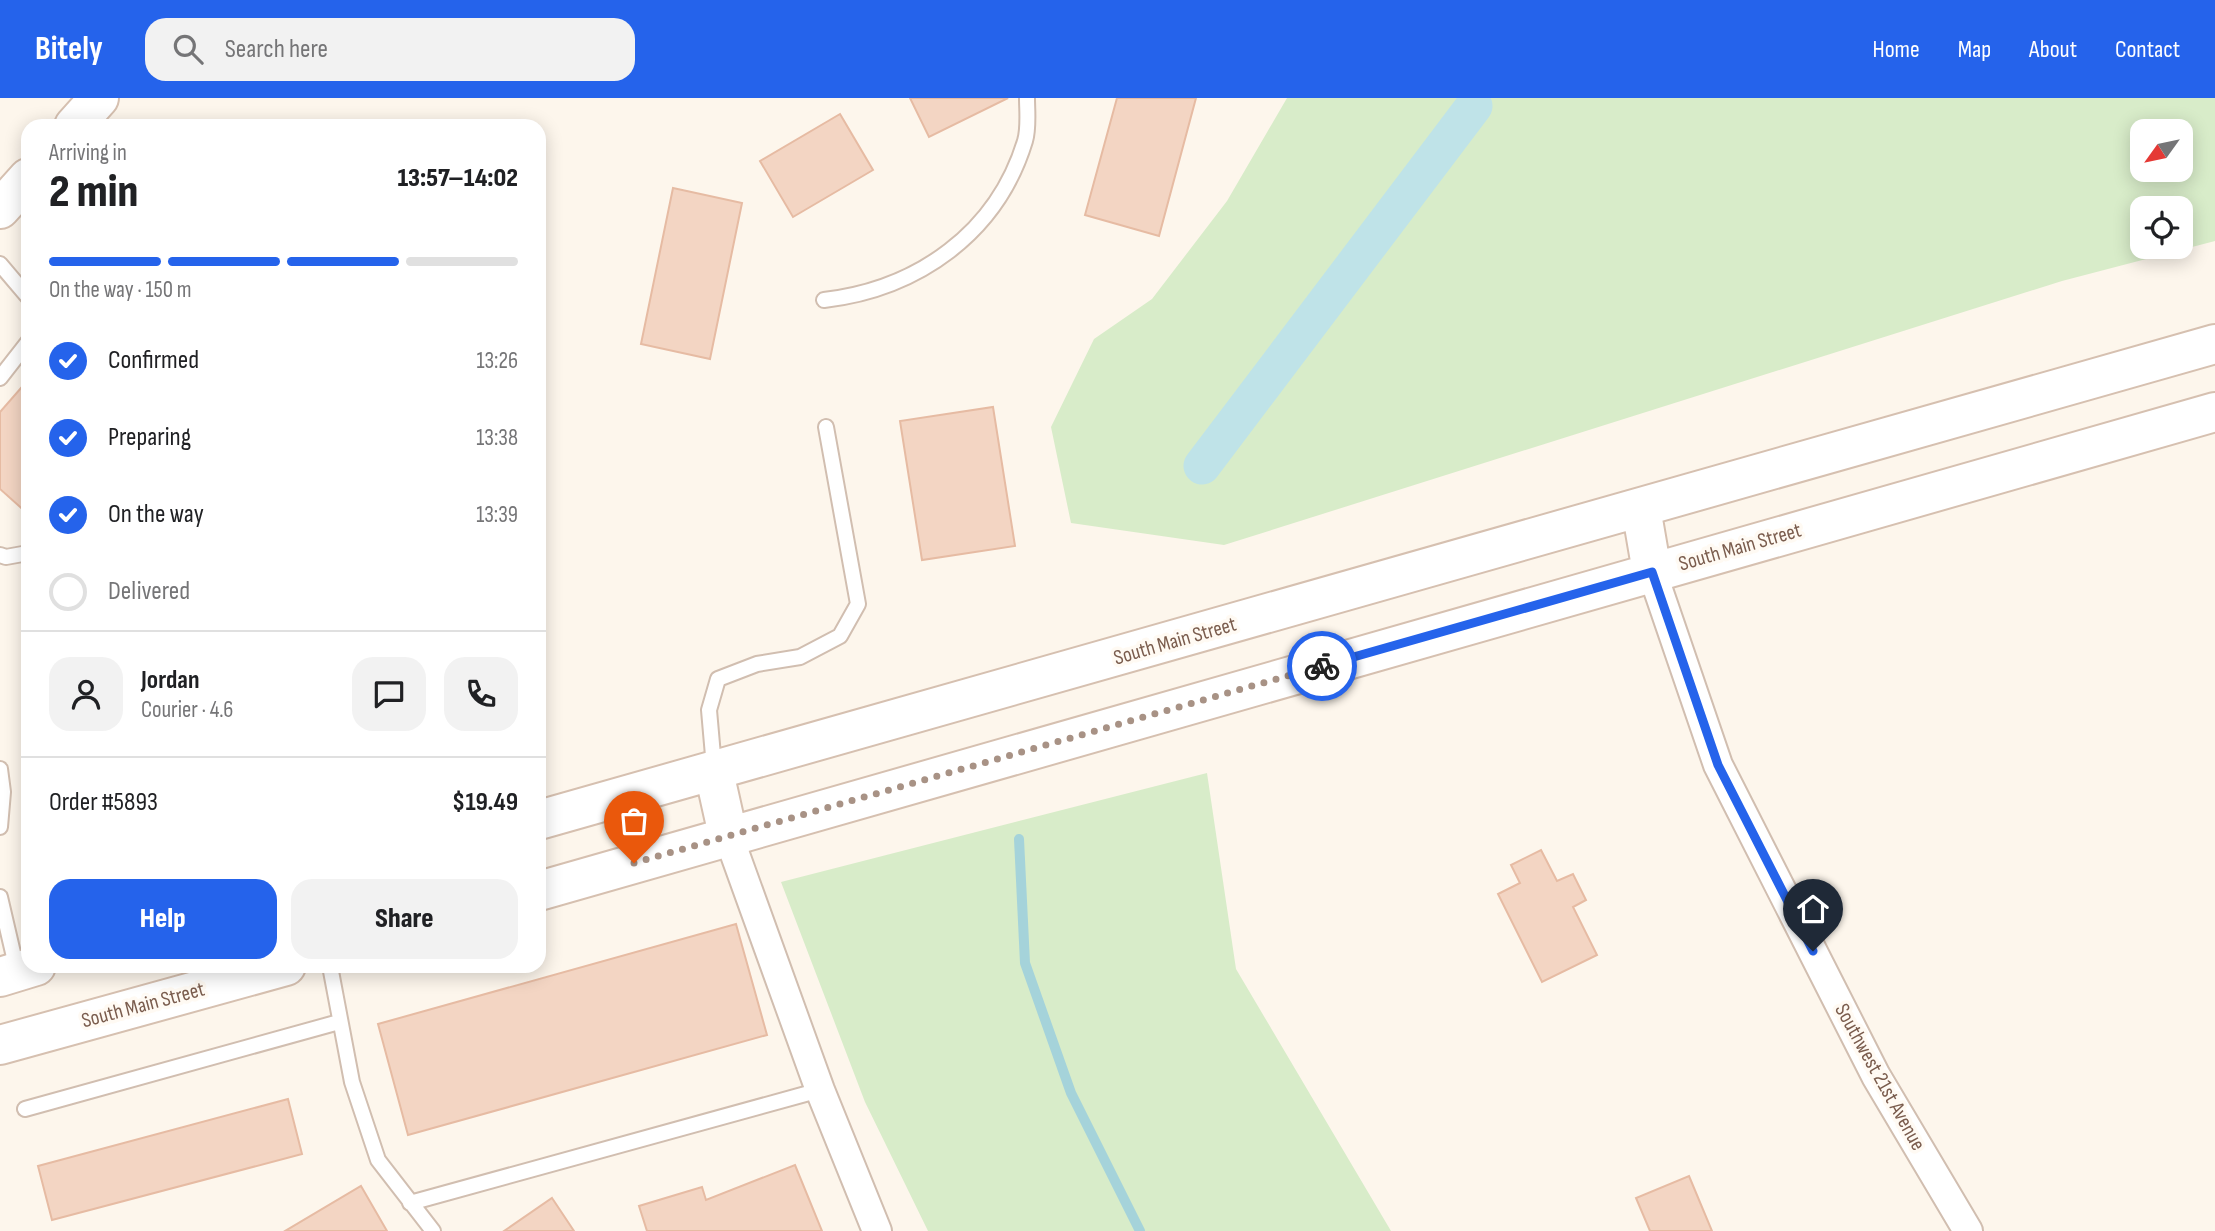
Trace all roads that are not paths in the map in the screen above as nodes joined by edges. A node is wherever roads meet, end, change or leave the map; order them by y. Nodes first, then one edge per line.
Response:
1 (99, 98) edge
2 (1027, 98) edge
3 (81, 119) edge
4 (21, 186) edge
5 (0, 209) edge
6 (0, 264) edge
7 (21, 289) edge
8 (824, 300) dead end
9 (2215, 344) edge
10 (21, 351) edge
11 (0, 378) edge
12 (2215, 412) edge
13 (826, 427) dead end
14 (1641, 508) junction
15 (21, 554) edge
16 (0, 555) edge
17 (1652, 572) junction
18 (0, 769) edge
19 (714, 772) junction
20 (546, 818) edge
21 (0, 827) edge
22 (729, 835) junction
23 (546, 889) edge
24 (0, 897) edge
25 (18, 971) edge
26 (261, 973) edge
27 (331, 973) edge
28 (339, 1022) junction
29 (0, 1045) edge
30 (820, 1090) junction
31 (25, 1109) dead end
32 (410, 1203) junction
33 (433, 1231) edge
34 (877, 1231) edge
35 (1968, 1231) edge

1 - 3 main road
2 - 8 lane
4 - 5 main road
6 - 7 lane
9 - 14 main road, South Main Street
10 - 11 lane
12 - 17 main road, South Main Street
13 - 19 lane
14 - 17 main road
14 - 19 main road, South Main Street
15 - 16 lane
17 - 22 main road, South Main Street
17 - 35 street, Southwest 21st Avenue
18 - 21 lane
19 - 20 main road, South Main Street
19 - 22 main road
22 - 23 main road, South Main Street
22 - 30 street
24 - 25 lane
26 - 29 main road, South Main Street
27 - 28 lane
28 - 31 lane
28 - 32 lane
30 - 32 lane
30 - 34 street
32 - 33 lane

